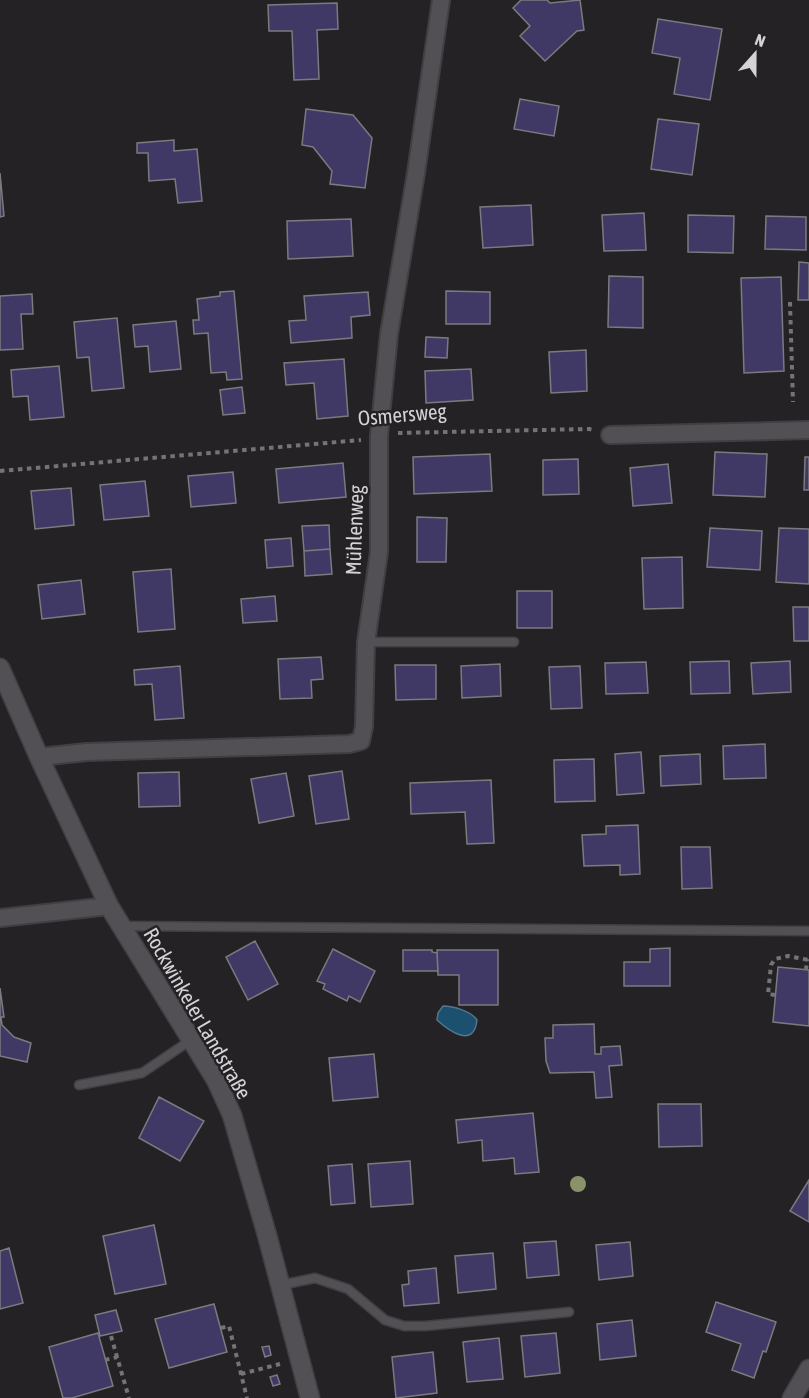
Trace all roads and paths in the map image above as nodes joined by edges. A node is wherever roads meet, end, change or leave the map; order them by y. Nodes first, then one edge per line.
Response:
1 (441, 0) edge
2 (790, 302) dead end
3 (793, 402) dead end
4 (809, 430) edge
5 (610, 435) joint
6 (379, 436) junction
7 (0, 471) edge
8 (366, 642) junction
9 (514, 642) dead end
10 (0, 668) edge
11 (39, 757) junction
12 (109, 906) junction
13 (0, 918) edge
14 (120, 926) junction
15 (809, 931) edge
16 (808, 959) edge
17 (806, 970) dead end
18 (775, 995) dead end
19 (191, 1040) junction
20 (79, 1085) dead end
21 (280, 1286) junction
22 (569, 1312) dead end
23 (221, 1328) dead end
24 (111, 1336) dead end
25 (117, 1357) junction
26 (300, 1359) junction
27 (105, 1360) dead end
28 (809, 1369) edge
29 (241, 1374) junction
30 (129, 1398) edge
31 (247, 1398) edge
32 (310, 1398) edge
33 (792, 1398) edge

1 - 6 street, Mühlenweg
2 - 3 path
4 - 5 street
5 - 6 path, Osmersweg
6 - 7 path, Osmersweg
6 - 8 street, Mühlenweg
8 - 9 lane
8 - 11 street, Mühlenweg
10 - 11 main road, Rockwinkeler Landstraße
11 - 12 main road, Rockwinkeler Landstraße
12 - 13 street
12 - 14 main road, Rockwinkeler Landstraße
14 - 15 lane
14 - 19 main road, Rockwinkeler Landstraße
16 - 17 path
16 - 18 path
19 - 20 lane
19 - 21 main road, Rockwinkeler Landstraße
21 - 22 lane
21 - 26 main road, Rockwinkeler Landstraße
23 - 29 path
24 - 25 path
25 - 27 path
25 - 30 path
26 - 29 path
26 - 32 main road, Rockwinkeler Landstraße
28 - 33 main road
29 - 31 path

